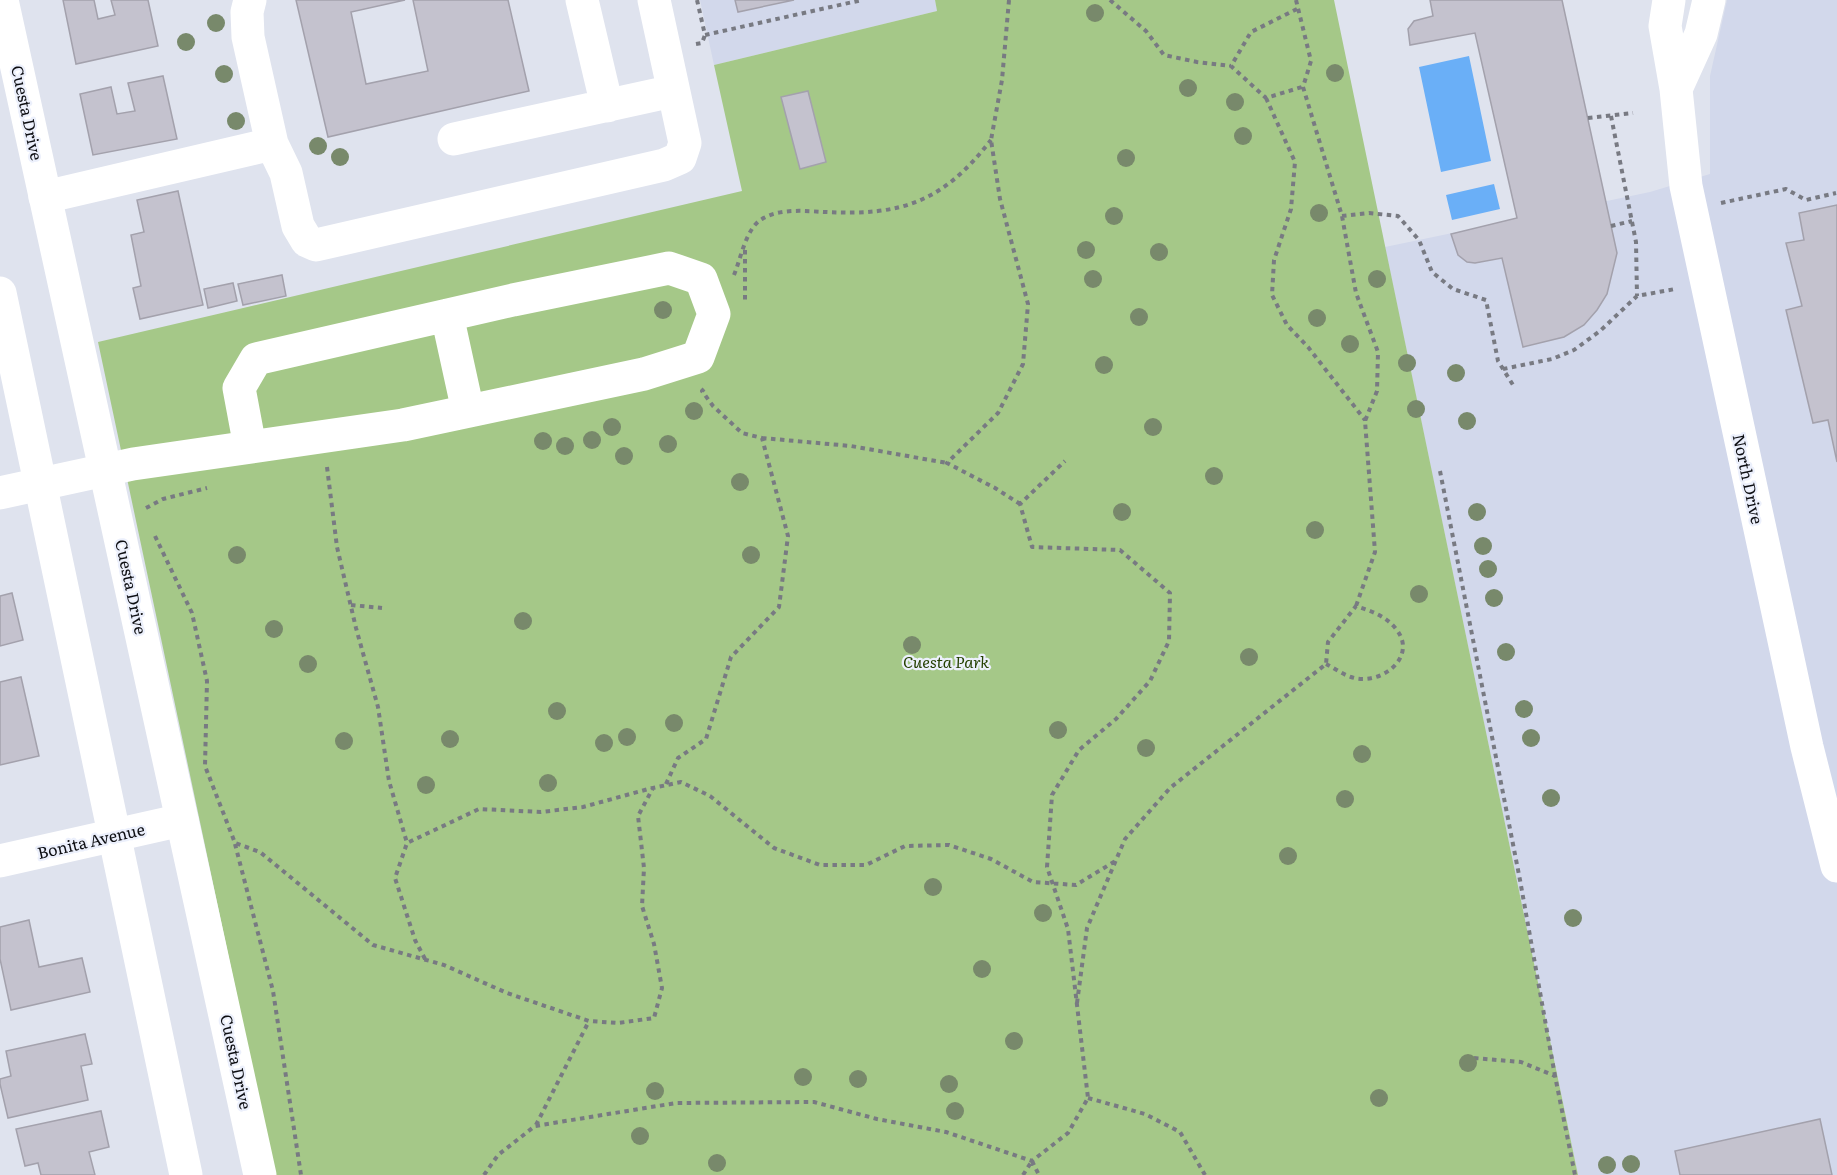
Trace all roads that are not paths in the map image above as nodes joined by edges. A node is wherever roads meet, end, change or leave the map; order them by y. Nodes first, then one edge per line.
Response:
1 (2, 0) edge
2 (250, 0) edge
3 (582, 0) edge
4 (654, 0) edge
5 (1669, 0) edge
6 (1709, 0) edge
7 (1676, 89) junction
8 (673, 91) junction
9 (607, 106) junction
10 (454, 139) dead end
11 (272, 144) junction
12 (45, 197) junction
13 (0, 293) edge
14 (447, 315) junction
15 (468, 411) junction
16 (250, 447) junction
17 (104, 470) junction
18 (39, 484) junction
19 (0, 494) edge
20 (182, 820) junction
21 (114, 836) junction
22 (0, 861) edge
23 (1837, 866) edge
24 (186, 1175) edge
25 (260, 1175) edge

1 - 12 main road, Cuesta Drive
2 - 11 main road
3 - 9 main road
4 - 8 main road
5 - 7 main road, North Drive
6 - 7 main road
7 - 23 main road, North Drive
8 - 9 main road
8 - 11 main road
9 - 10 main road
11 - 12 main road
12 - 17 main road, Cuesta Drive
13 - 18 main road
14 - 15 main road
14 - 15 main road
14 - 16 main road
15 - 16 main road
16 - 17 main road
17 - 18 main road
17 - 20 main road, Cuesta Drive
18 - 19 main road
18 - 21 main road
20 - 21 main road, Bonita Avenue
20 - 25 main road, Cuesta Drive
21 - 22 main road, Bonita Avenue
21 - 24 main road

